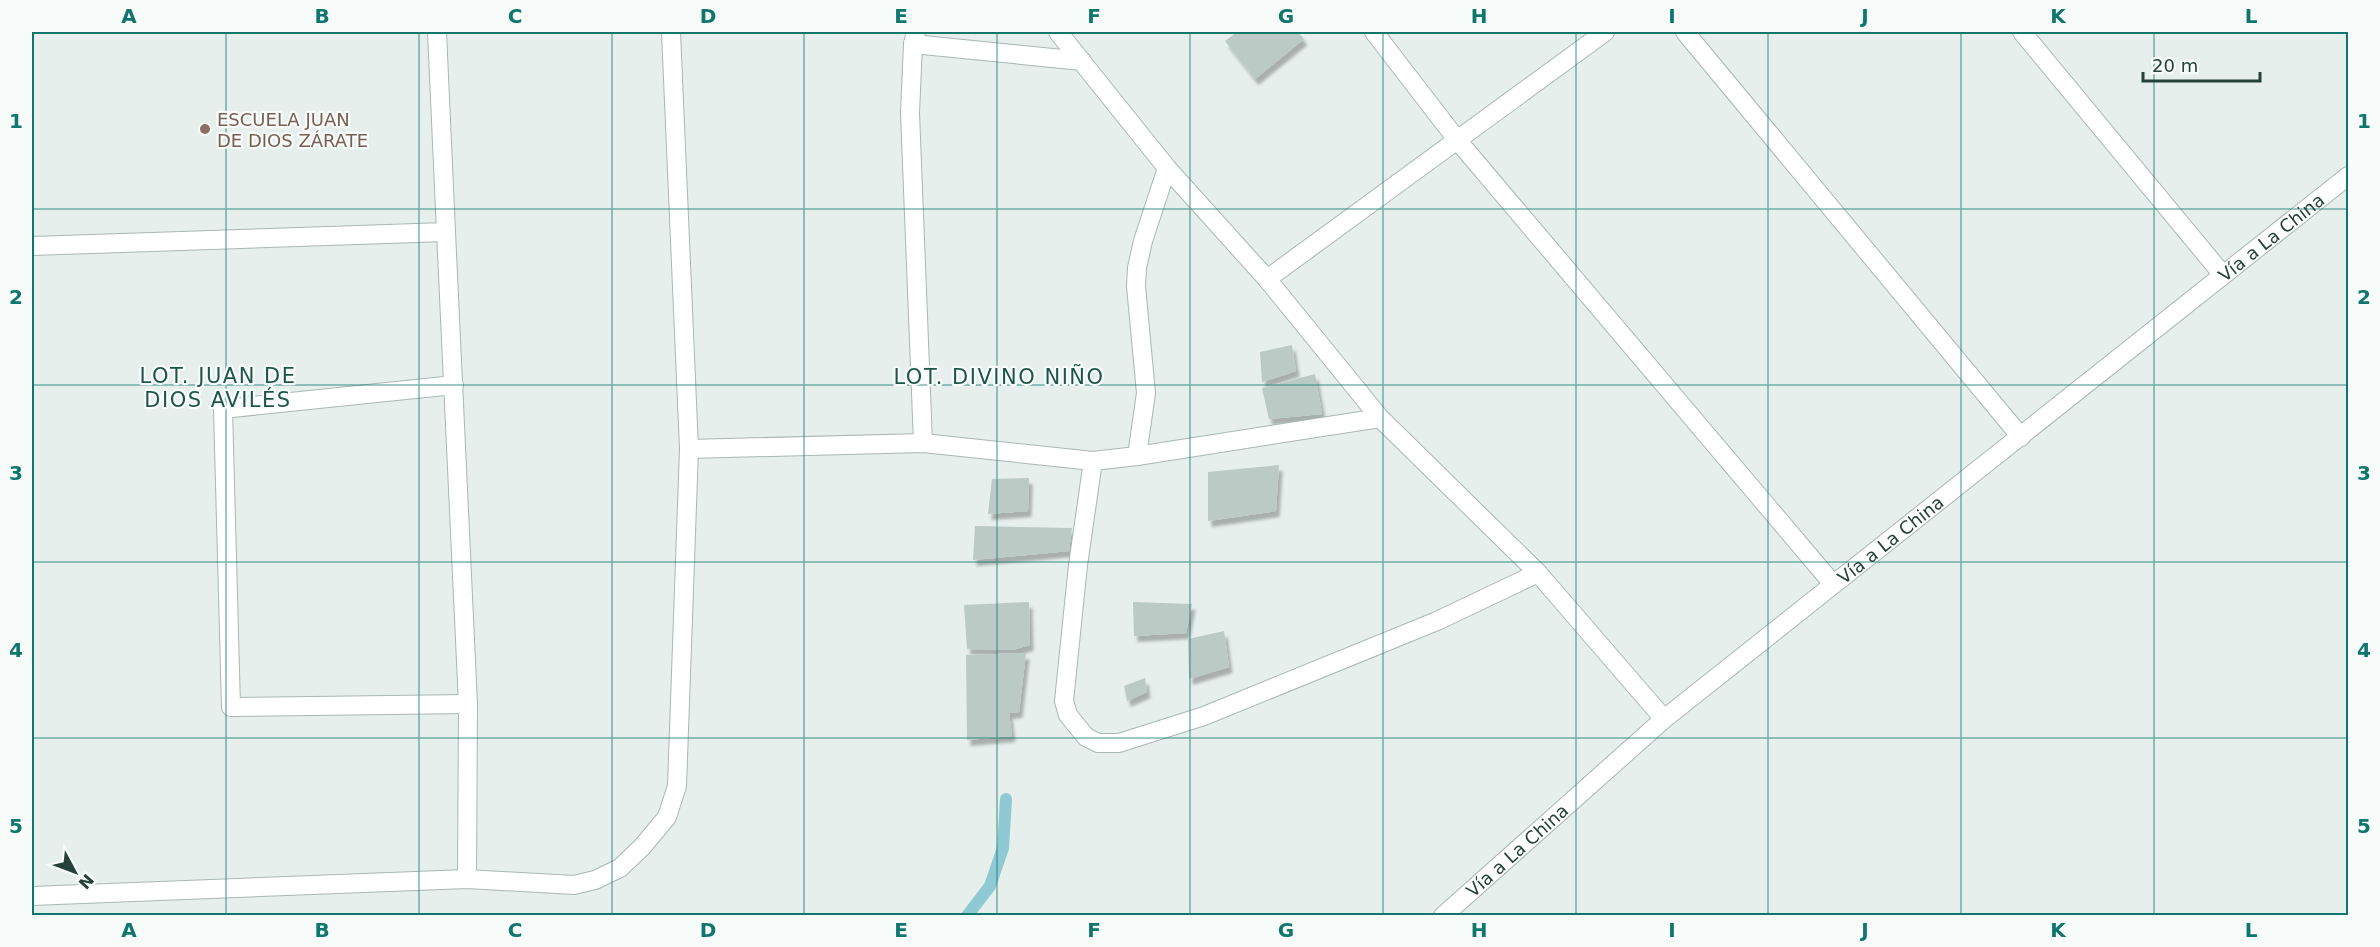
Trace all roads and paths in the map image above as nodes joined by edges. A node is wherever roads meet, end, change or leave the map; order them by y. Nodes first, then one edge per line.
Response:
1 (437, 32) edge
2 (671, 32) edge
3 (1058, 32) edge
4 (1374, 32) edge
5 (1605, 32) edge
6 (1685, 32) edge
7 (2022, 32) edge
8 (915, 38) edge
9 (1082, 61) junction
10 (1458, 141) junction
11 (1167, 168) junction
12 (2349, 176) edge
13 (446, 232) junction
14 (32, 246) edge
15 (2223, 275) junction
16 (1267, 279) junction
17 (454, 385) junction
18 (1380, 418) junction
19 (2021, 436) junction
20 (923, 443) junction
21 (689, 449) junction
22 (1137, 456) junction
23 (1093, 461) junction
24 (1538, 573) junction
25 (1833, 584) junction
26 (468, 704) junction
27 (1664, 718) junction
28 (468, 879) junction
29 (32, 897) edge
30 (1443, 915) edge

1 - 13 street
2 - 21 street
3 - 9 street
4 - 10 street
5 - 10 street
6 - 19 street
7 - 15 street
8 - 9 street
8 - 20 street
9 - 11 street
10 - 16 street
10 - 25 street
11 - 16 street
11 - 22 street
12 - 15 street, Vía a La China
13 - 14 street
13 - 17 street
15 - 19 street, Vía a La China
16 - 18 street
17 - 26 street
17 - 26 street
18 - 22 street
18 - 24 street
19 - 25 street, Vía a La China
20 - 21 street
20 - 23 street
21 - 28 street
22 - 23 street
23 - 24 street
24 - 27 street
25 - 27 street, Vía a La China
26 - 28 street
27 - 30 street, Vía a La China
28 - 29 street

